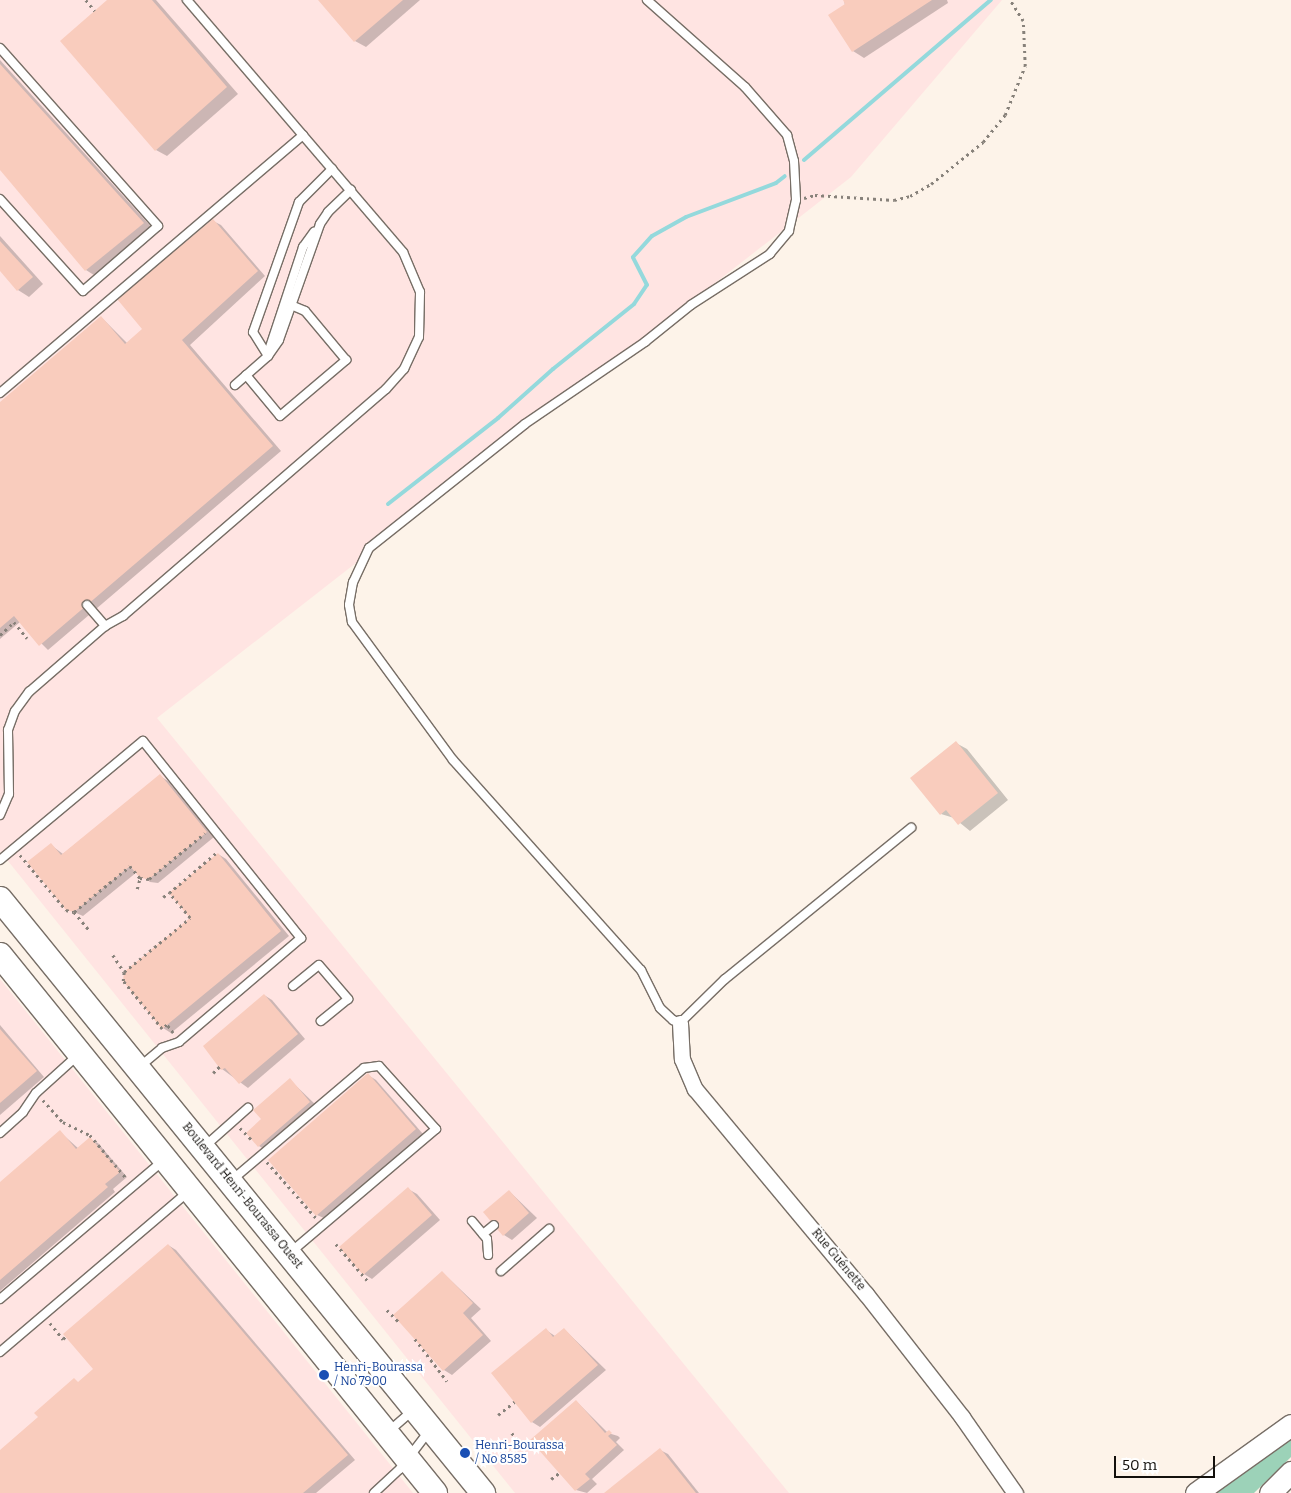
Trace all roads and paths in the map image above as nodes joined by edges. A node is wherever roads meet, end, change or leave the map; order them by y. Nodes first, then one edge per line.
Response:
1 (86, 0) edge
2 (188, 0) edge
3 (647, 0) edge
4 (1010, 0) edge
5 (94, 11) dead end
6 (0, 48) edge
7 (303, 135) junction
8 (332, 169) junction
9 (350, 190) junction
10 (0, 199) edge
11 (796, 200) junction
12 (320, 224) junction
13 (291, 305) junction
14 (268, 356) junction
15 (246, 375) junction
16 (235, 385) dead end
17 (0, 393) edge
18 (87, 605) dead end
19 (105, 626) junction
20 (0, 635) edge
21 (27, 638) dead end
22 (4, 759) edge
23 (0, 815) edge
24 (911, 828) dead end
25 (207, 832) dead end
26 (218, 853) dead end
27 (0, 860) edge
28 (26, 862) dead end
29 (140, 878) junction
30 (137, 889) dead end
31 (169, 892) junction
32 (163, 897) dead end
33 (0, 899) edge
34 (74, 912) junction
35 (89, 930) dead end
36 (113, 955) dead end
37 (0, 956) edge
38 (124, 972) junction
39 (293, 986) dead end
40 (321, 1021) dead end
41 (680, 1022) junction
42 (167, 1025) dead end
43 (80, 1054) junction
44 (220, 1066) dead end
45 (138, 1068) junction
46 (213, 1073) dead end
47 (36, 1093) junction
48 (248, 1108) dead end
49 (0, 1133) edge
50 (245, 1134) dead end
51 (252, 1140) dead end
52 (203, 1148) junction
53 (165, 1160) junction
54 (266, 1161) dead end
55 (124, 1174) dead end
56 (230, 1181) junction
57 (190, 1191) junction
58 (316, 1217) dead end
59 (472, 1221) dead end
60 (494, 1225) dead end
61 (549, 1229) dead end
62 (483, 1234) junction
63 (336, 1244) dead end
64 (289, 1254) junction
65 (488, 1256) dead end
66 (501, 1271) dead end
67 (367, 1280) dead end
68 (0, 1299) edge
69 (386, 1310) dead end
70 (399, 1322) dead end
71 (50, 1323) dead end
72 (65, 1337) dead end
73 (415, 1339) dead end
74 (0, 1352) edge
75 (447, 1381) dead end
76 (514, 1402) dead end
77 (415, 1409) junction
78 (498, 1416) dead end
79 (1291, 1425) edge
80 (430, 1430) junction
81 (386, 1433) junction
82 (512, 1433) dead end
83 (525, 1450) dead end
84 (408, 1459) junction
85 (559, 1472) dead end
86 (1291, 1472) edge
87 (551, 1479) dead end
88 (374, 1493) edge
89 (435, 1493) edge
90 (483, 1493) edge
91 (1015, 1493) edge
92 (1196, 1493) edge
93 (1270, 1493) edge

1 - 5 path
2 - 7 lane
3 - 11 lane
4 - 11 path
6 - 10 lane
7 - 8 lane
7 - 17 lane
8 - 9 lane
8 - 14 lane
9 - 12 lane
9 - 19 lane
11 - 41 lane
12 - 13 lane
12 - 14 lane
13 - 14 lane
13 - 15 lane
14 - 15 lane
15 - 16 lane
18 - 19 lane
19 - 22 lane
20 - 21 path
22 - 23 lane
24 - 41 lane
25 - 29 path
26 - 31 path
27 - 45 lane
28 - 34 path
29 - 30 path
29 - 34 path
31 - 32 path
31 - 38 path
33 - 45 main road, Boulevard Henri-Bourassa Ouest
34 - 35 path
36 - 38 path
37 - 43 main road
38 - 42 path
39 - 40 lane
41 - 91 street, Rue Guénette
43 - 47 lane
43 - 53 main road
44 - 46 path
45 - 52 main road, Boulevard Henri-Bourassa Ouest
47 - 49 lane
47 - 55 path
48 - 52 lane
50 - 51 path
52 - 56 main road, Boulevard Henri-Bourassa Ouest
53 - 57 main road
53 - 68 lane
54 - 58 path
56 - 64 main road, Boulevard Henri-Bourassa Ouest
56 - 64 lane
57 - 74 lane
57 - 81 main road
59 - 62 lane
60 - 62 lane
61 - 66 lane
62 - 65 lane
63 - 67 path
64 - 77 main road, Boulevard Henri-Bourassa Ouest
69 - 70 path
71 - 72 path
73 - 75 path
76 - 78 path
77 - 80 main road, Boulevard Henri-Bourassa Ouest
77 - 81 lane
79 - 92 street
80 - 84 lane
80 - 90 main road, Boulevard Henri-Bourassa Ouest
81 - 84 main road
82 - 83 path
84 - 88 lane
84 - 89 main road
85 - 87 path
86 - 93 street

